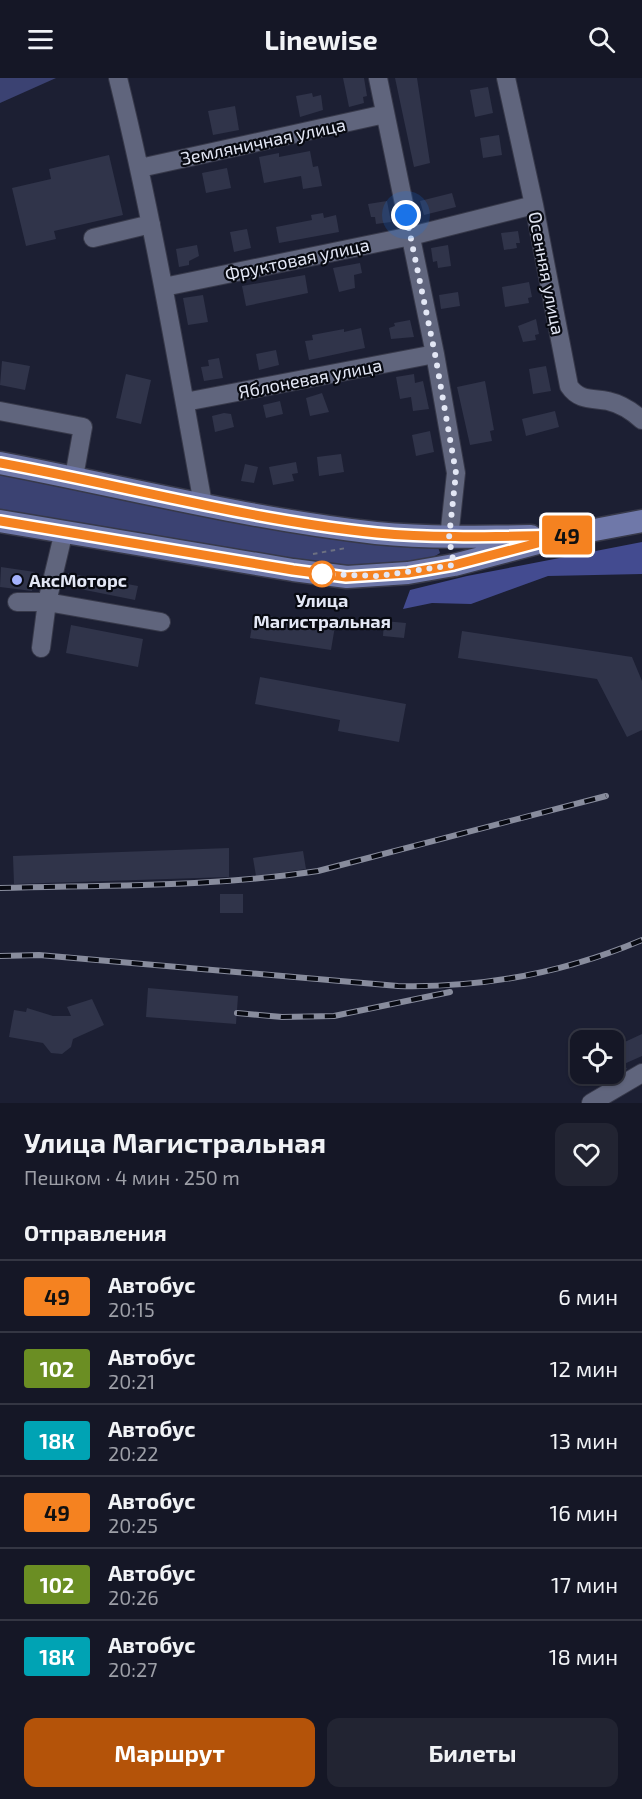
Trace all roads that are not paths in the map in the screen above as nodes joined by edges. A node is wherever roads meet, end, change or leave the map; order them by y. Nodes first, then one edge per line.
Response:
1 (118, 78) edge
2 (378, 78) edge
3 (506, 78) edge
4 (385, 114) junction
5 (140, 168) junction
6 (534, 206) junction
7 (151, 224) junction
8 (411, 236) junction
9 (93, 238) dead end
10 (164, 286) junction
11 (435, 354) junction
12 (184, 402) junction
13 (0, 411) edge
14 (642, 420) edge
15 (0, 463) edge
16 (74, 477) junction
17 (203, 504) junction
18 (0, 521) edge
19 (642, 521) edge
20 (64, 531) junction
21 (568, 535) junction
22 (449, 538) junction
23 (454, 565) junction
24 (17, 602) dead end
25 (47, 602) junction
26 (161, 622) dead end
27 (41, 648) dead end
28 (642, 1073) edge
29 (591, 1103) edge

1 - 5 street
2 - 4 street
3 - 6 street, Осенняя улица
4 - 5 street, Земляничная улица
4 - 8 street
5 - 7 street
6 - 8 street, Фруктовая улица
6 - 14 street, Осенняя улица
7 - 9 street
7 - 10 street
8 - 10 street, Фруктовая улица
8 - 11 street
10 - 12 street
11 - 12 street, Яблоневая улица
11 - 22 street
12 - 17 street
13 - 16 street
15 - 16 main road
16 - 17 main road
17 - 22 main road
18 - 20 main road
19 - 21 main road
20 - 23 main road
20 - 25 street
21 - 22 main road
21 - 23 main road
22 - 23 main road
24 - 25 street
25 - 26 street
25 - 27 street
28 - 29 street

